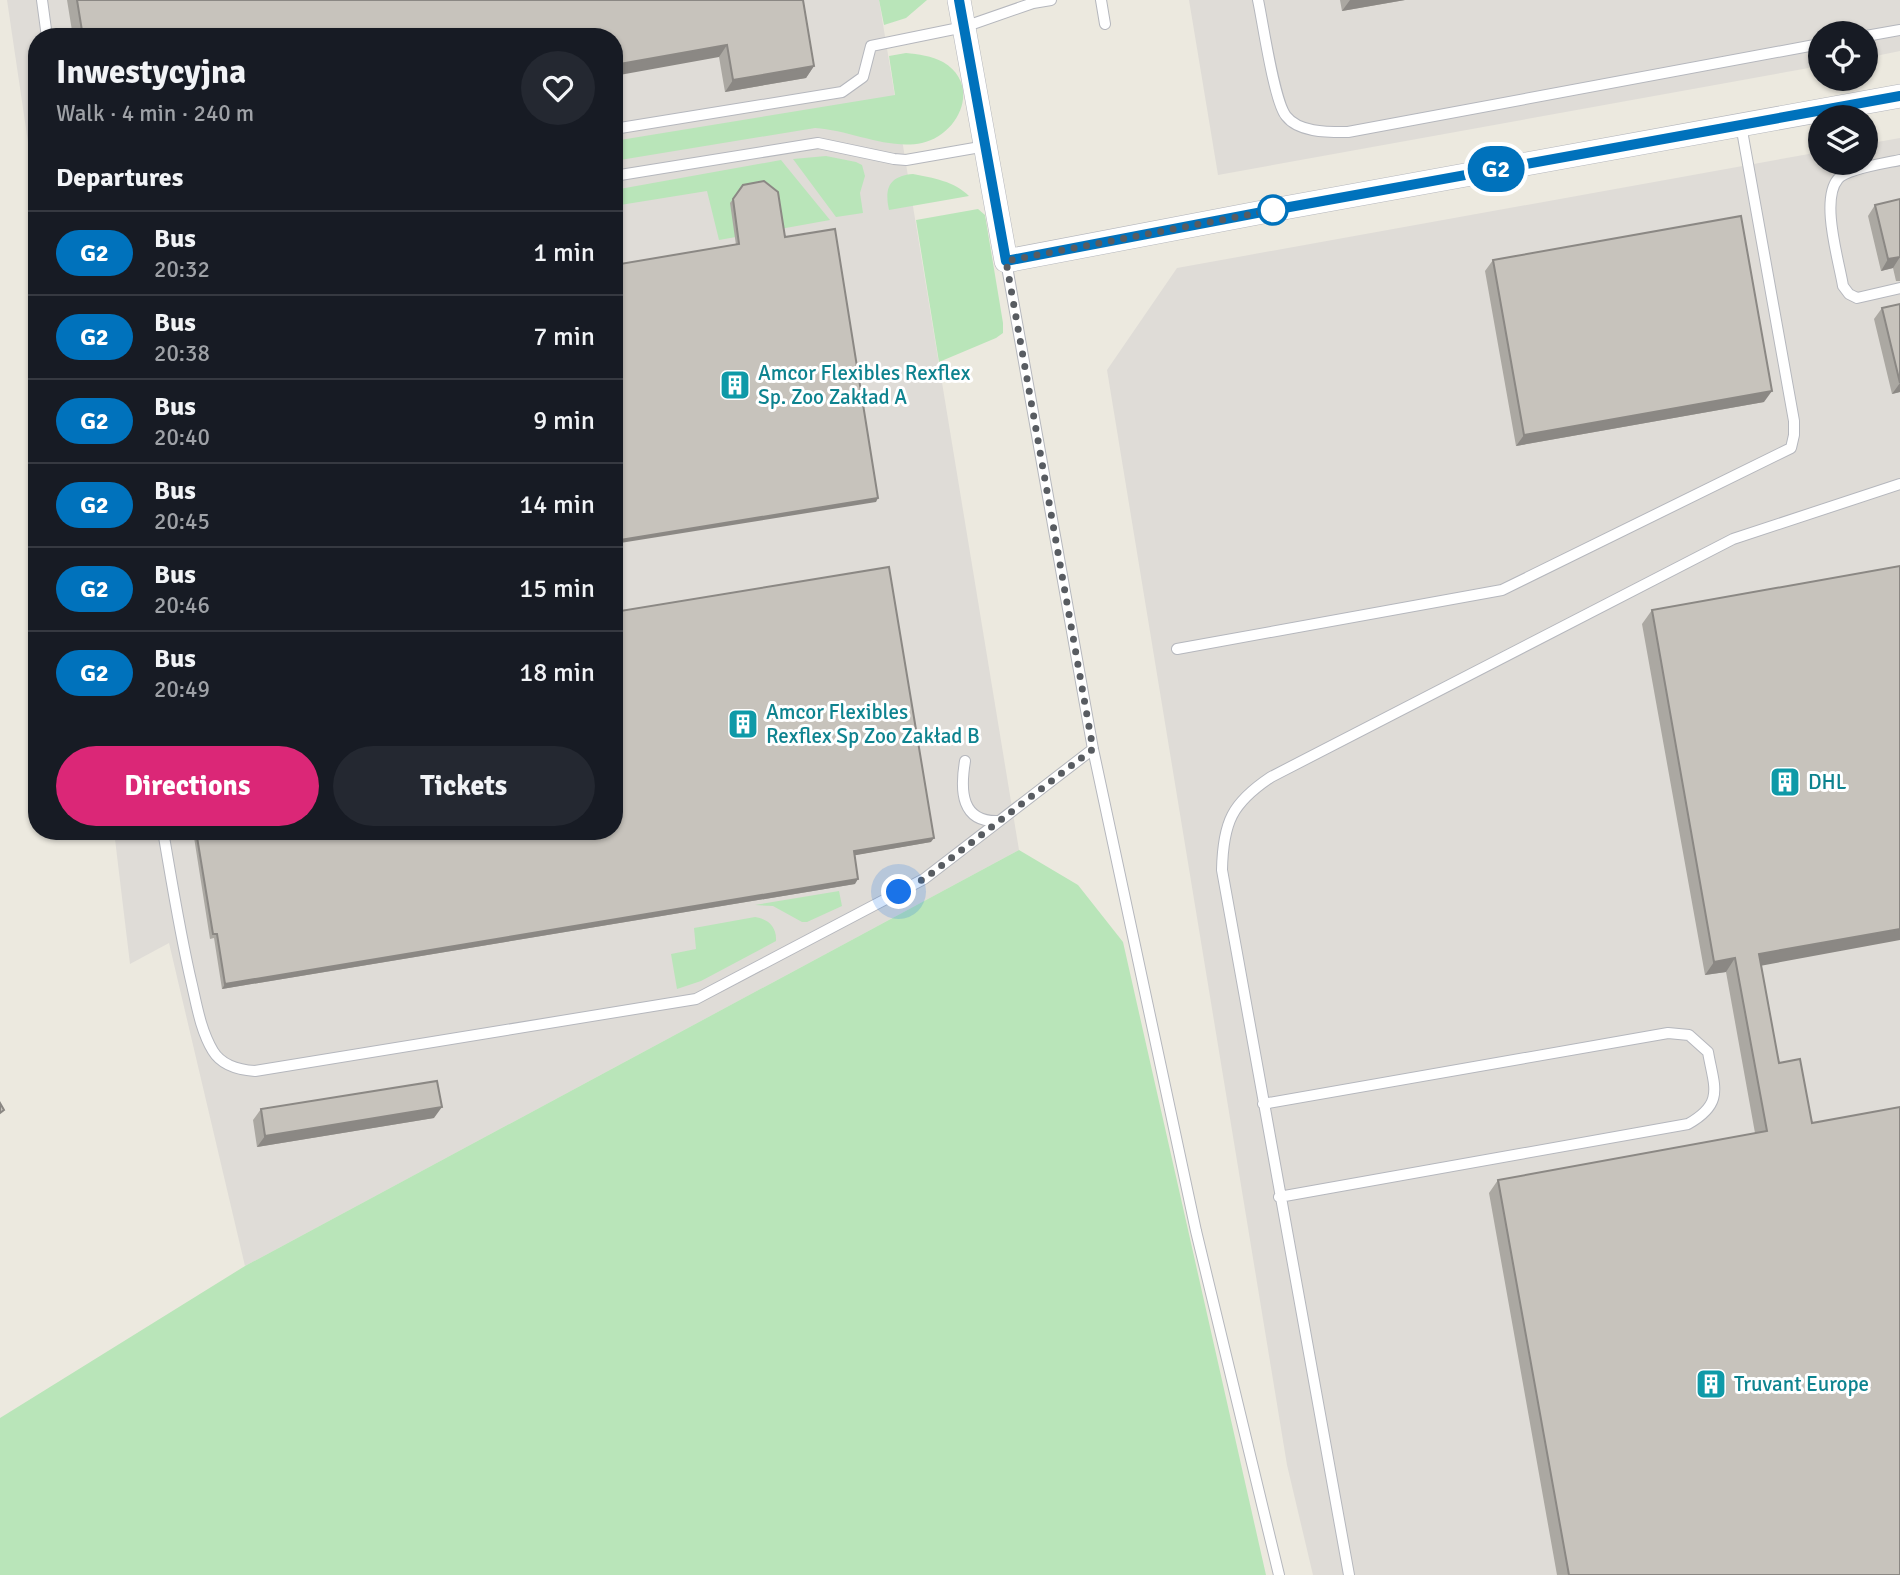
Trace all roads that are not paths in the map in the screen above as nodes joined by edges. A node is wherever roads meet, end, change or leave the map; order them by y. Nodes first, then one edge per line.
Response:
1 (42, 0) edge
2 (959, 0) edge
3 (1051, 0) edge
4 (1101, 0) edge
5 (1258, 0) edge
6 (1105, 24) dead end
7 (964, 27) junction
8 (46, 28) edge
9 (1900, 30) edge
10 (1878, 34) edge
11 (1808, 46) edge
12 (1900, 96) edge
13 (1741, 124) junction
14 (623, 128) edge
15 (986, 146) junction
16 (1900, 160) edge
17 (623, 175) edge
18 (1006, 261) junction
19 (1900, 288) edge
20 (1900, 484) edge
21 (1177, 649) dead end
22 (1093, 749) junction
23 (965, 761) dead end
24 (999, 821) junction
25 (164, 840) edge
26 (1263, 1104) junction
27 (1279, 1197) junction
28 (1279, 1575) edge
29 (1349, 1575) edge

1 - 8 lane
2 - 7 street
3 - 7 lane
4 - 6 lane
5 - 11 lane
7 - 14 lane
7 - 15 street
9 - 10 lane
12 - 13 street
13 - 18 street
13 - 21 lane
15 - 17 lane
15 - 18 street
16 - 19 lane
18 - 22 lane
20 - 26 lane
22 - 24 lane
22 - 28 lane
23 - 24 lane
24 - 25 lane
26 - 27 lane
26 - 27 lane
27 - 29 lane

